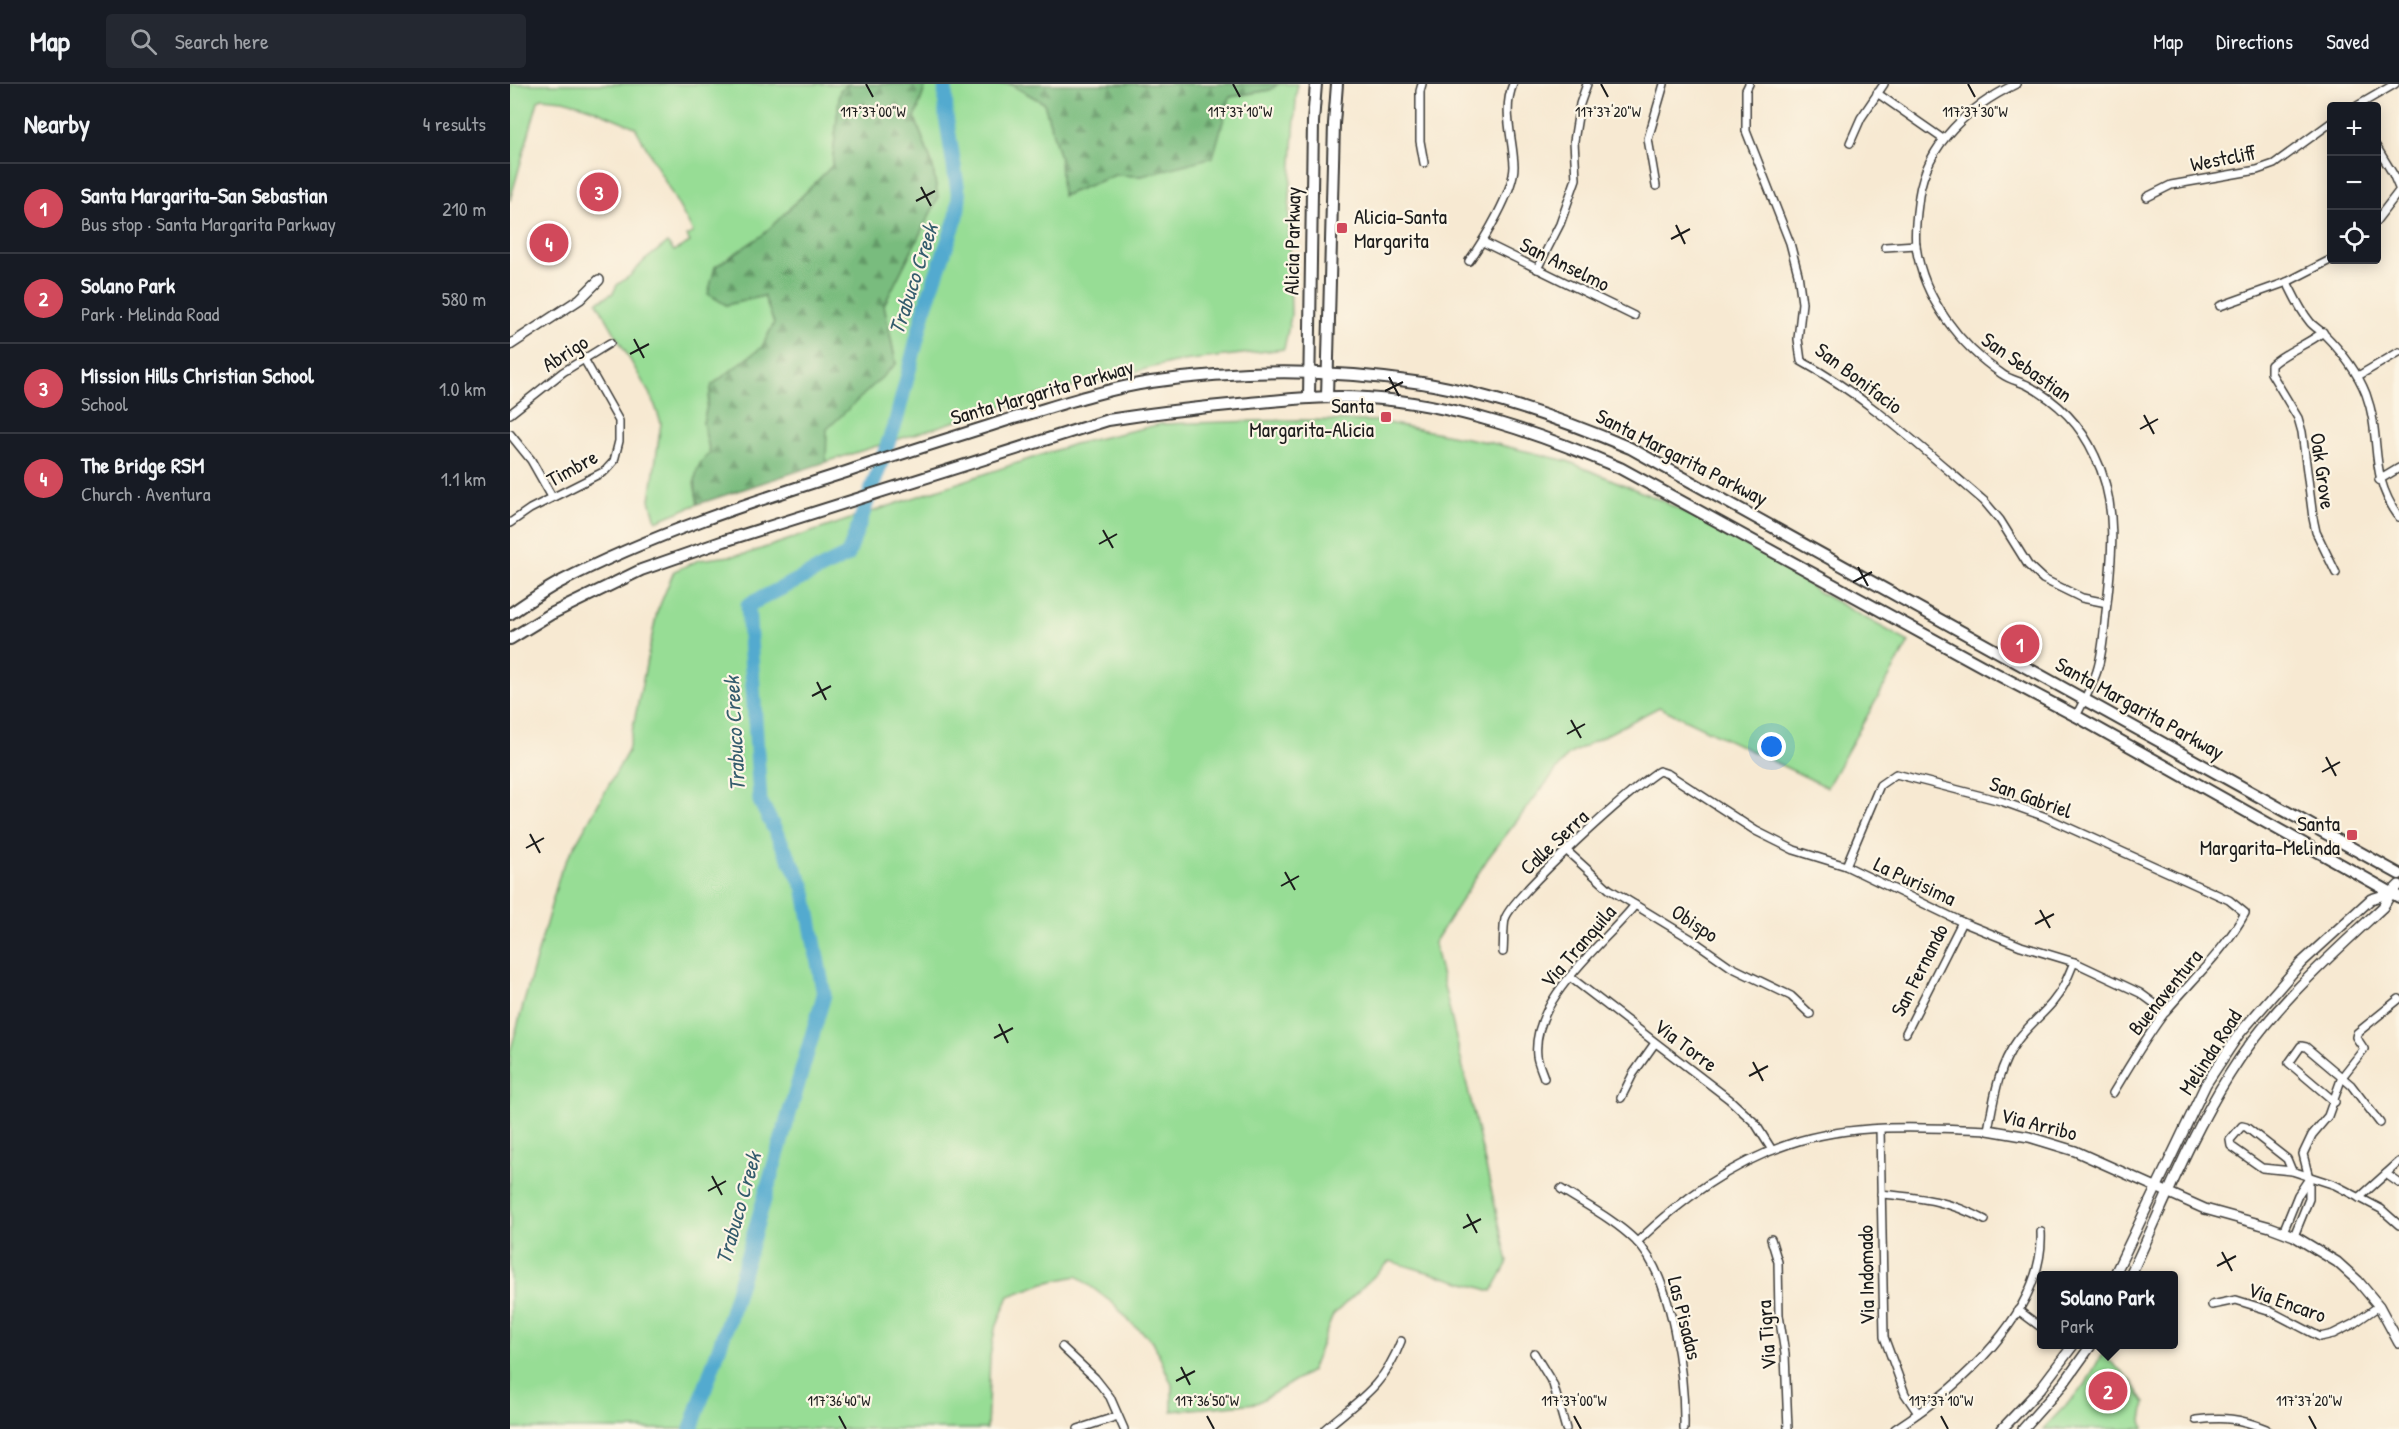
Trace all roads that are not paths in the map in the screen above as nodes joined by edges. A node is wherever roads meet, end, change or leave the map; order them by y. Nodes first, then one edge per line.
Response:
1 (1316, 84) edge
2 (1337, 84) edge
3 (1422, 84) edge
4 (1513, 84) edge
5 (1587, 84) edge
6 (1664, 84) edge
7 (1749, 84) edge
8 (1884, 84) edge
9 (2016, 84) edge
10 (2395, 84) edge
11 (1876, 93) junction
12 (2363, 102) edge
13 (2327, 125) edge
14 (1943, 139) junction
15 (1850, 143) dead end
16 (2381, 154) edge
17 (1424, 163) dead end
18 (1656, 186) dead end
19 (2399, 190) edge
20 (2147, 197) dead end
21 (2381, 214) edge
22 (1483, 242) junction
23 (1916, 245) junction
24 (1885, 247) dead end
25 (1469, 261) dead end
26 (2327, 261) edge
27 (1537, 269) junction
28 (599, 280) dead end
29 (2287, 282) junction
30 (2220, 306) dead end
31 (1634, 316) dead end
32 (2323, 332) junction
33 (610, 344) dead end
34 (510, 345) edge
35 (2399, 352) edge
36 (584, 359) junction
37 (1310, 373) junction
38 (1329, 373) junction
39 (2358, 376) junction
40 (1327, 397) junction
41 (1310, 398) junction
42 (510, 414) edge
43 (510, 434) edge
44 (2399, 468) edge
45 (2379, 480) junction
46 (552, 497) junction
47 (2399, 517) edge
48 (510, 523) edge
49 (2336, 573) dead end
50 (2107, 603) junction
51 (510, 614) edge
52 (510, 639) edge
53 (2085, 700) junction
54 (2076, 716) junction
55 (1656, 773) joint
56 (1567, 851) junction
57 (1846, 866) junction
58 (2399, 874) edge
59 (2396, 891) edge
60 (1635, 904) junction
61 (2245, 913) joint
62 (1962, 922) junction
63 (1503, 952) dead end
64 (2074, 962) junction
65 (1570, 977) junction
66 (2398, 1002) edge
67 (2166, 1012) junction
68 (1810, 1014) dead end
69 (1906, 1033) dead end
70 (1655, 1043) junction
71 (2342, 1077) junction
72 (1544, 1078) dead end
73 (2113, 1093) dead end
74 (1621, 1098) dead end
75 (2335, 1102) junction
76 (2380, 1123) dead end
77 (1880, 1129) junction
78 (1988, 1130) junction
79 (1772, 1150) junction
80 (2399, 1162) edge
81 (2292, 1171) junction
82 (2386, 1174) junction
83 (2309, 1178) junction
84 (2399, 1183) edge
85 (2155, 1186) junction
86 (1561, 1189) dead end
87 (2168, 1193) junction
88 (1881, 1194) junction
89 (2359, 1198) junction
90 (1985, 1220) dead end
91 (2399, 1225) edge
92 (2041, 1232) dead end
93 (2283, 1232) junction
94 (2294, 1236) junction
95 (1771, 1239) dead end
96 (1637, 1242) junction
97 (2116, 1271) edge
98 (2132, 1271) edge
99 (2212, 1305) dead end
100 (2379, 1306) junction
101 (2018, 1310) junction
102 (2037, 1324) edge
103 (1401, 1341) dead end
104 (2399, 1343) edge
105 (1062, 1347) dead end
106 (2067, 1349) edge
107 (2088, 1349) edge
108 (1534, 1353) dead end
109 (1918, 1413) junction
110 (1118, 1416) junction
111 (2196, 1420) dead end
112 (1078, 1429) edge
113 (1124, 1429) edge
114 (1325, 1429) edge
115 (1566, 1429) edge
116 (1684, 1429) edge
117 (1788, 1429) edge
118 (1895, 1429) edge
119 (2002, 1429) edge
120 (2023, 1429) edge
121 (2266, 1429) edge

1 - 37 main road, Alicia Parkway
2 - 38 main road, Alicia Parkway
3 - 17 street
4 - 22 street
5 - 27 street
6 - 18 street
7 - 50 street, San Bonifacio
8 - 11 street
9 - 14 street, San Sebastian
10 - 12 street
11 - 14 street
11 - 15 street
13 - 20 street, Westcliff
14 - 23 street, San Sebastian
16 - 19 street
19 - 21 street
22 - 25 street
22 - 27 street, San Anselmo
23 - 24 street
23 - 50 street, San Sebastian
26 - 29 street
27 - 31 street, San Anselmo
28 - 34 main road
29 - 30 street
29 - 32 street
32 - 39 street
32 - 49 street, Oak Grove
33 - 36 street, Abrigo
35 - 39 street
36 - 42 street, Abrigo
36 - 46 street, Timbre
37 - 38 main road, Santa Margarita Parkway
37 - 41 main road, Alicia Parkway
37 - 51 main road, Santa Margarita Parkway
38 - 40 main road, Alicia Parkway
38 - 53 main road, Santa Margarita Parkway
39 - 45 street
40 - 41 main road, Santa Margarita Parkway
40 - 54 main road, Santa Margarita Parkway
41 - 52 main road, Santa Margarita Parkway
43 - 46 street
44 - 45 street
45 - 47 street
46 - 48 street, Timbre
50 - 53 street, San Sebastian
53 - 54 street, San Sebastian
53 - 58 main road, Santa Margarita Parkway
54 - 59 main road, Santa Margarita Parkway
55 - 56 street, Calle Serra
55 - 57 street, La Purisima
56 - 60 street, Obispo
56 - 63 street, Calle Serra
57 - 61 street, San Gabriel
57 - 62 street, La Purisima
59 - 85 main road, Melinda Road
59 - 87 main road, Melinda Road
60 - 65 street, Via Tranquila
60 - 68 street, Obispo
61 - 67 street, Buenaventura
62 - 64 street, La Purisima
62 - 69 street, San Fernando
64 - 67 street, La Purisima
64 - 78 street
65 - 70 street, Via Torre
65 - 72 street, Via Tranquila
66 - 71 street
67 - 73 street, Buenaventura
70 - 74 street
70 - 79 street, Via Torre
71 - 75 street
71 - 75 street
71 - 76 street
75 - 83 street
77 - 78 street, Via Arribo
77 - 79 street, Via Arribo
77 - 88 street, Via Indomado
78 - 85 main road, Via Arribo
79 - 96 street, Via Arribo
80 - 82 street
81 - 81 street
81 - 83 street
82 - 84 street
82 - 89 street
83 - 89 street
83 - 93 street
83 - 94 street
85 - 87 main road, Via Arribo
85 - 97 main road, Melinda Road
86 - 96 street, Las Pisadas
87 - 93 main road, Via Arribo
87 - 98 main road, Melinda Road
88 - 90 street
88 - 109 street, Via Indomado
89 - 91 street
92 - 101 street
93 - 94 main road, Via Arribo
94 - 100 main road, Via Arribo
95 - 117 street, Via Tigra
96 - 116 street, Las Pisadas
99 - 100 street, Via Encaro
100 - 104 main road, Via Arribo
101 - 102 street
101 - 109 street
103 - 114 street
105 - 110 street
106 - 119 main road
107 - 120 main road
108 - 115 street
109 - 118 street
110 - 112 street
110 - 113 street
111 - 121 street

